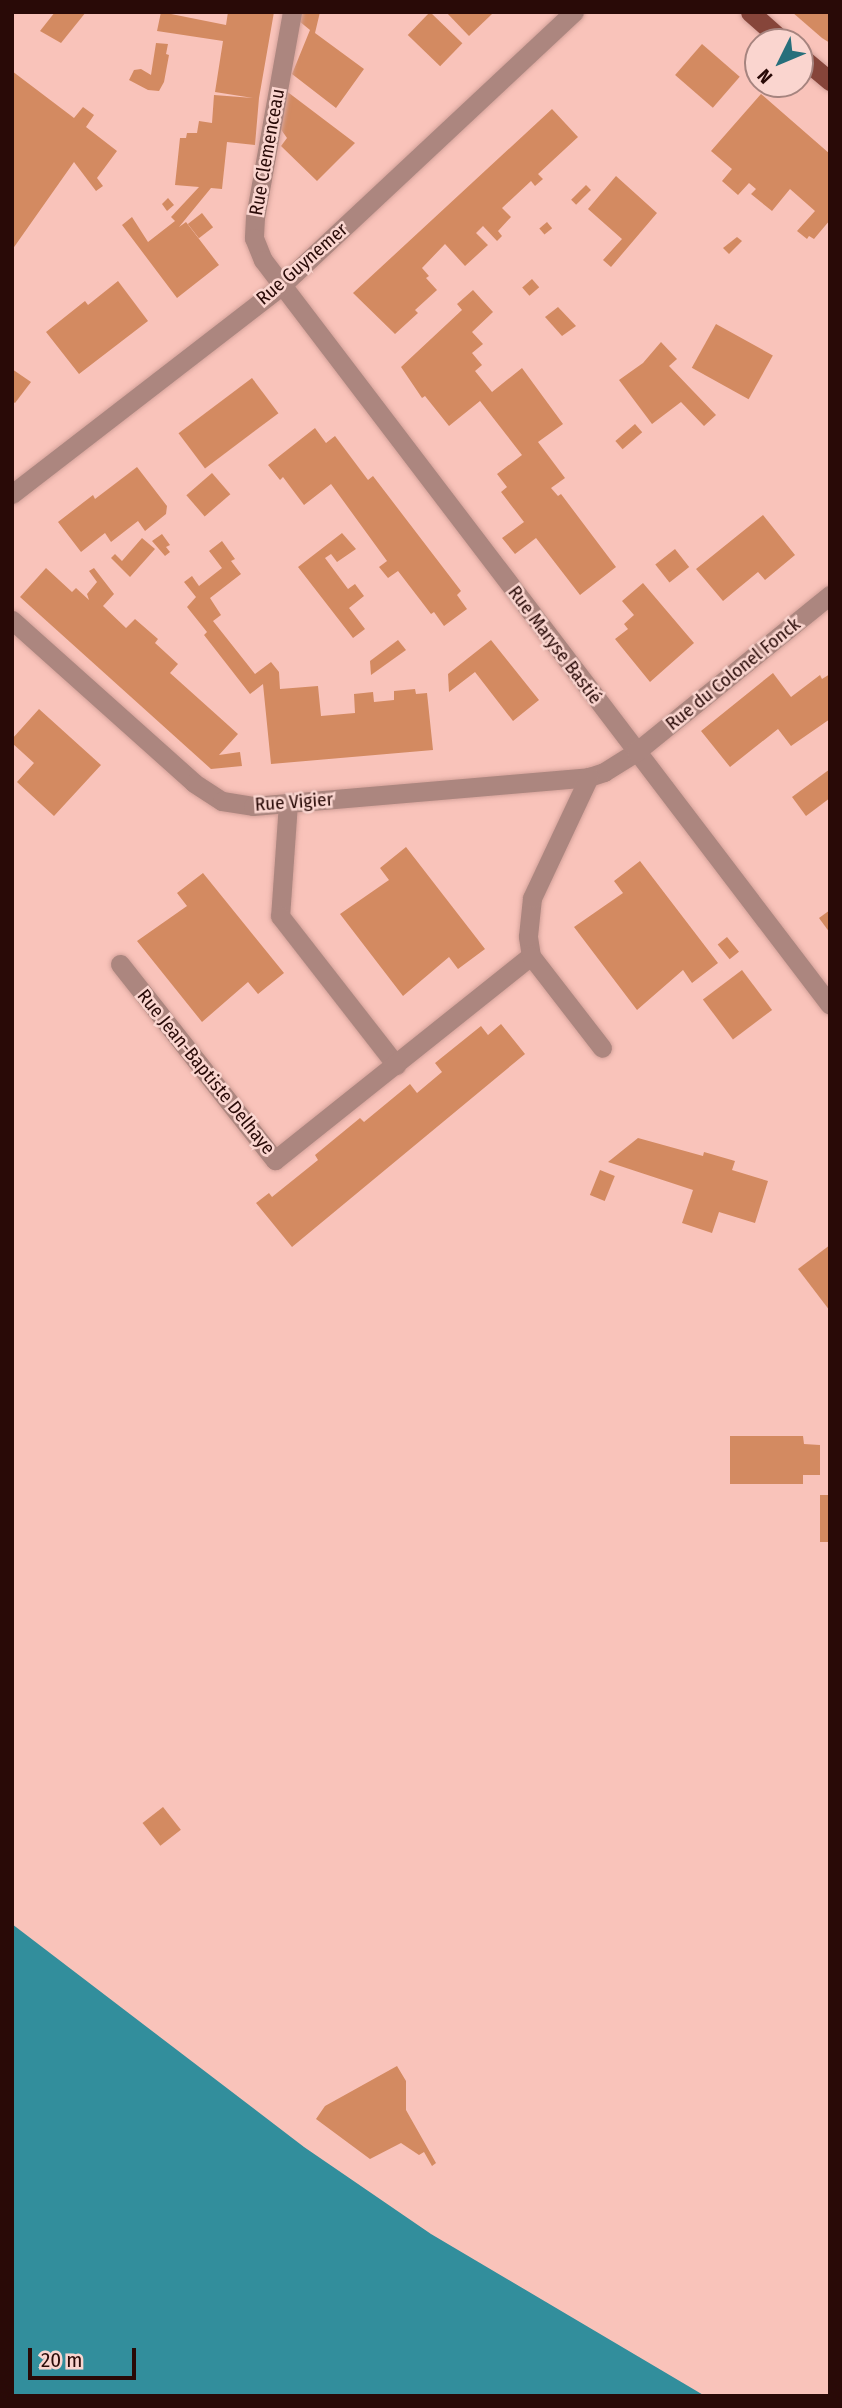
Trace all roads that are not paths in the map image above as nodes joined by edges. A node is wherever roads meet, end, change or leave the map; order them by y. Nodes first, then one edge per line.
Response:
1 (292, 12) edge
2 (574, 12) edge
3 (750, 12) edge
4 (768, 28) edge
5 (814, 68) edge
6 (830, 81) edge
7 (282, 285) junction
8 (12, 494) edge
9 (830, 595) edge
10 (12, 620) edge
11 (636, 752) junction
12 (589, 776) junction
13 (288, 803) junction
14 (531, 956) junction
15 (120, 964) dead end
16 (830, 1005) edge
17 (602, 1048) dead end
18 (396, 1065) junction

1 - 7 street, Rue Clemenceau
2 - 7 street, Rue Guynemer
3 - 4 main road
5 - 6 main road
7 - 8 street, Rue Guynemer
7 - 11 street, Rue Maryse Bastié
9 - 11 street, Rue du Colonel Fonck
10 - 13 street, Rue Vigier
11 - 12 street, Rue Vigier
11 - 16 street, Rue Maryse Bastié
12 - 13 street, Rue Vigier
12 - 14 street
13 - 18 street
14 - 17 street
14 - 18 street, Rue Jean-Baptiste Delhaye
15 - 18 street, Rue Jean-Baptiste Delhaye

